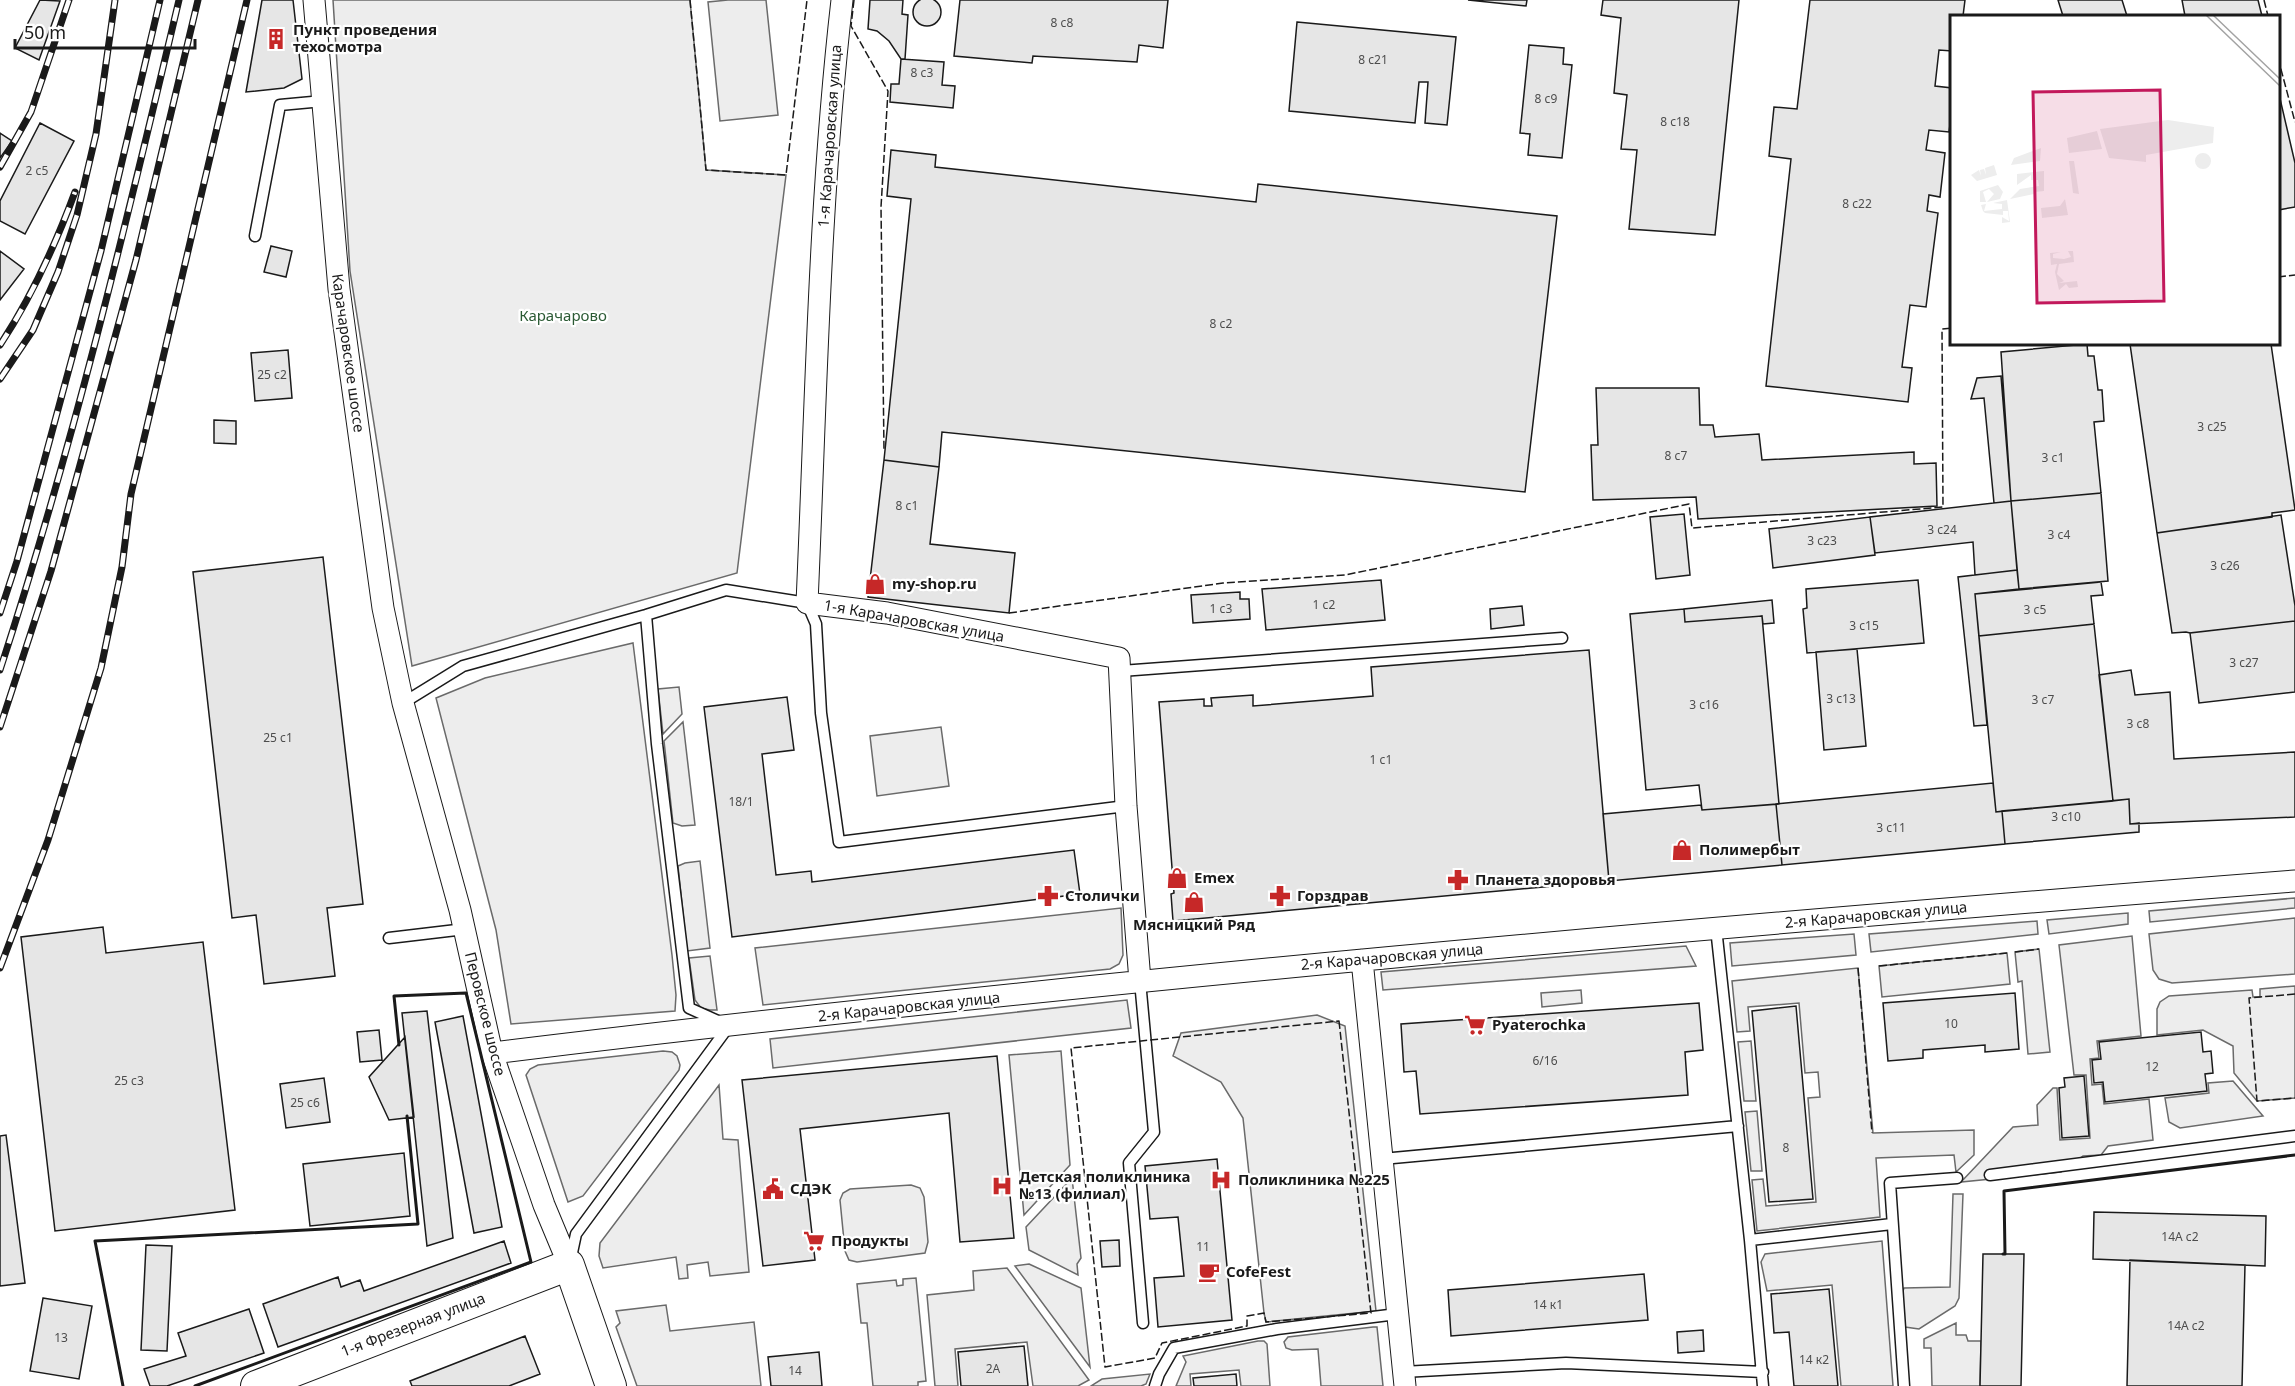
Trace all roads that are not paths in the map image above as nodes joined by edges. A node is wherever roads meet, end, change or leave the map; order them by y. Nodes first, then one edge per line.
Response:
1 (314, 0) edge
2 (842, 0) edge
3 (322, 101) junction
4 (255, 236) dead end
5 (807, 603) junction
6 (646, 615) junction
7 (1562, 638) dead end
8 (1121, 671) junction
9 (403, 703) junction
10 (1126, 806) junction
11 (2295, 881) edge
12 (1716, 928) junction
13 (465, 929) junction
14 (389, 938) dead end
15 (1362, 960) junction
16 (1140, 981) junction
17 (729, 1026) junction
18 (492, 1053) junction
19 (1738, 1126) junction
20 (2295, 1136) edge
21 (1382, 1160) junction
22 (1989, 1175) dead end
23 (1957, 1178) dead end
24 (1892, 1224) junction
25 (1750, 1240) junction
26 (569, 1265) junction
27 (1397, 1314) junction
28 (1143, 1323) dead end
29 (1763, 1372) junction
30 (1404, 1379) edge
31 (256, 1386) edge
32 (611, 1386) edge
33 (1155, 1386) edge
34 (1764, 1386) edge
35 (1904, 1386) edge

1 - 3 street, Карачаровское шоссе
2 - 5 street, 1-я Карачаровская улица
3 - 4 lane
3 - 9 street, Карачаровское шоссе
5 - 6 lane
5 - 8 street, 1-я Карачаровская улица
5 - 10 lane
6 - 9 lane
6 - 17 lane
7 - 8 lane
8 - 10 street
9 - 13 street, Перовское шоссе
10 - 16 street
11 - 12 street, 2-я Карачаровская улица
12 - 15 street, 2-я Карачаровская улица
12 - 19 lane
13 - 14 lane
13 - 18 street, Перовское шоссе
15 - 16 street, 2-я Карачаровская улица
15 - 21 street
16 - 17 street, 2-я Карачаровская улица
16 - 28 lane
17 - 18 street, 2-я Карачаровская улица
17 - 26 lane
18 - 26 street, Перовское шоссе
19 - 21 lane
19 - 25 lane
20 - 22 lane
21 - 27 street
23 - 24 lane
24 - 25 lane
24 - 35 lane
25 - 29 lane
26 - 31 street, 1-я Фрезерная улица
26 - 32 street, Перовское шоссе
27 - 30 street
27 - 33 lane
29 - 30 lane
29 - 34 lane

